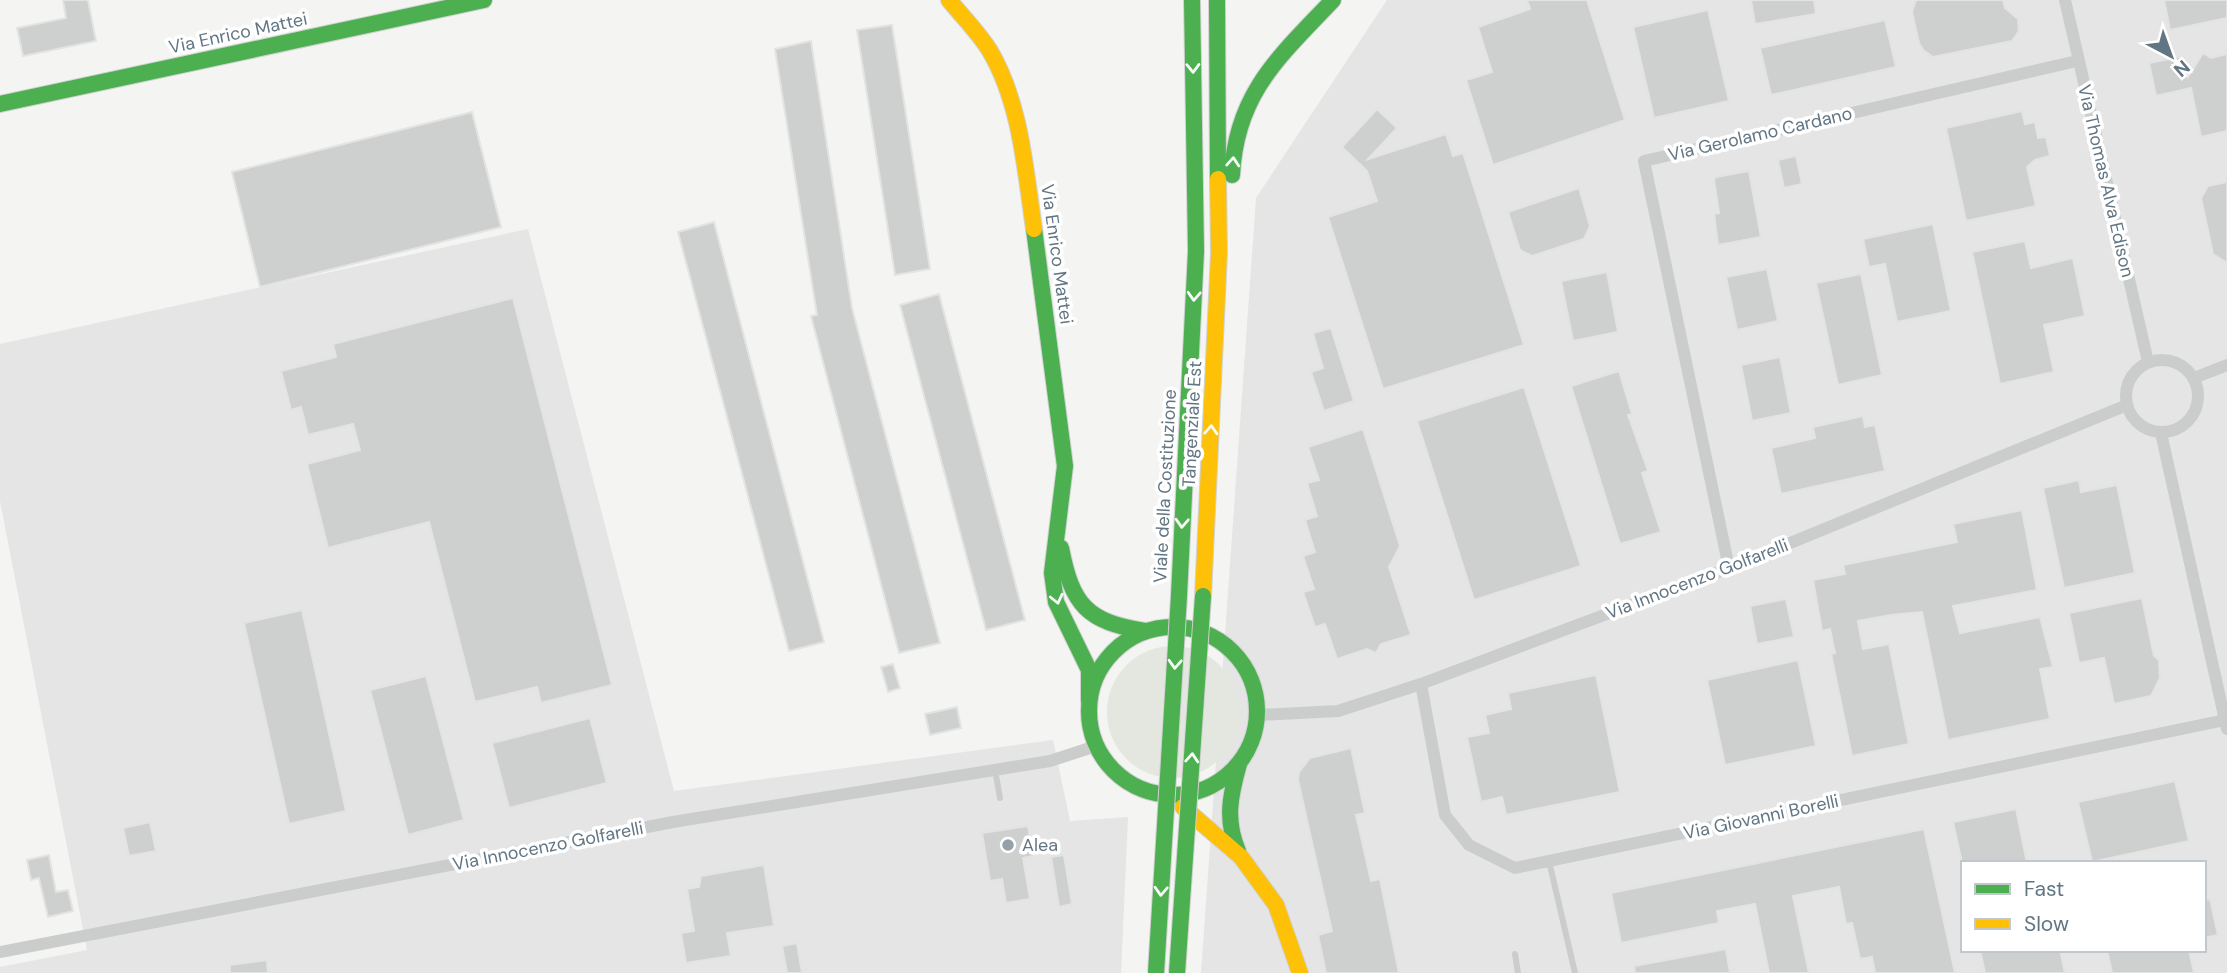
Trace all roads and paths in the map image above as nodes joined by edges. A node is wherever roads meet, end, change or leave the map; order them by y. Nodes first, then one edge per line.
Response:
1 (484, 0) edge
2 (949, 0) edge
3 (1192, 0) edge
4 (1217, 0) edge
5 (1333, 0) edge
6 (2065, 0) edge
7 (2077, 61) junction
8 (0, 104) edge
9 (1219, 253) junction
10 (2148, 362) junction
11 (2227, 365) edge
12 (2194, 378) junction
13 (2127, 405) junction
14 (2161, 433) junction
15 (1059, 532) junction
16 (1729, 568) junction
17 (1145, 631) junction
18 (1421, 684) junction
19 (1089, 700) junction
20 (1258, 715) junction
21 (2226, 725) edge
22 (1096, 747) junction
23 (1240, 763) junction
24 (995, 768) junction
25 (1169, 796) junction
26 (1000, 798) dead end
27 (1241, 858) junction
28 (1549, 861) junction
29 (0, 952) edge
30 (1514, 954) dead end
31 (1156, 973) edge
32 (1177, 973) edge
33 (1300, 973) edge
34 (1518, 973) edge
35 (1575, 973) edge

1 - 8 main road, Via Enrico Mattei
2 - 15 main road, Via Enrico Mattei
3 -> 31 main road, Viale della Costituzione, bridge
4 - 9 main road
9 -> 5 main road
6 - 7 street, Via Thomas Alva Edison
7 - 10 street, Via Thomas Alva Edison
7 - 16 street, Via Gerolamo Cardano
32 -> 9 main road, Tangenziale Est, bridge
10 - 12 street
10 - 13 street
11 - 12 street
12 - 14 street
13 - 14 street
13 - 16 street, Via Innocenzo Golfarelli
14 - 21 street
15 - 17 main road, Via Enrico Mattei
15 -> 19 main road, Via Enrico Mattei
16 - 18 street, Via Innocenzo Golfarelli
17 - 19 main road
17 - 20 main road
18 - 20 street, Via Innocenzo Golfarelli
18 - 28 street, Via Giovanni Borelli
19 - 22 main road
20 - 23 main road
21 - 28 street, Via Giovanni Borelli
22 - 24 street, Via Innocenzo Golfarelli
22 - 25 main road
23 - 25 main road
23 - 27 main road
24 - 26 lane
24 - 29 street, Via Innocenzo Golfarelli
25 - 27 main road
27 - 33 main road
28 - 35 lane
30 - 34 lane

